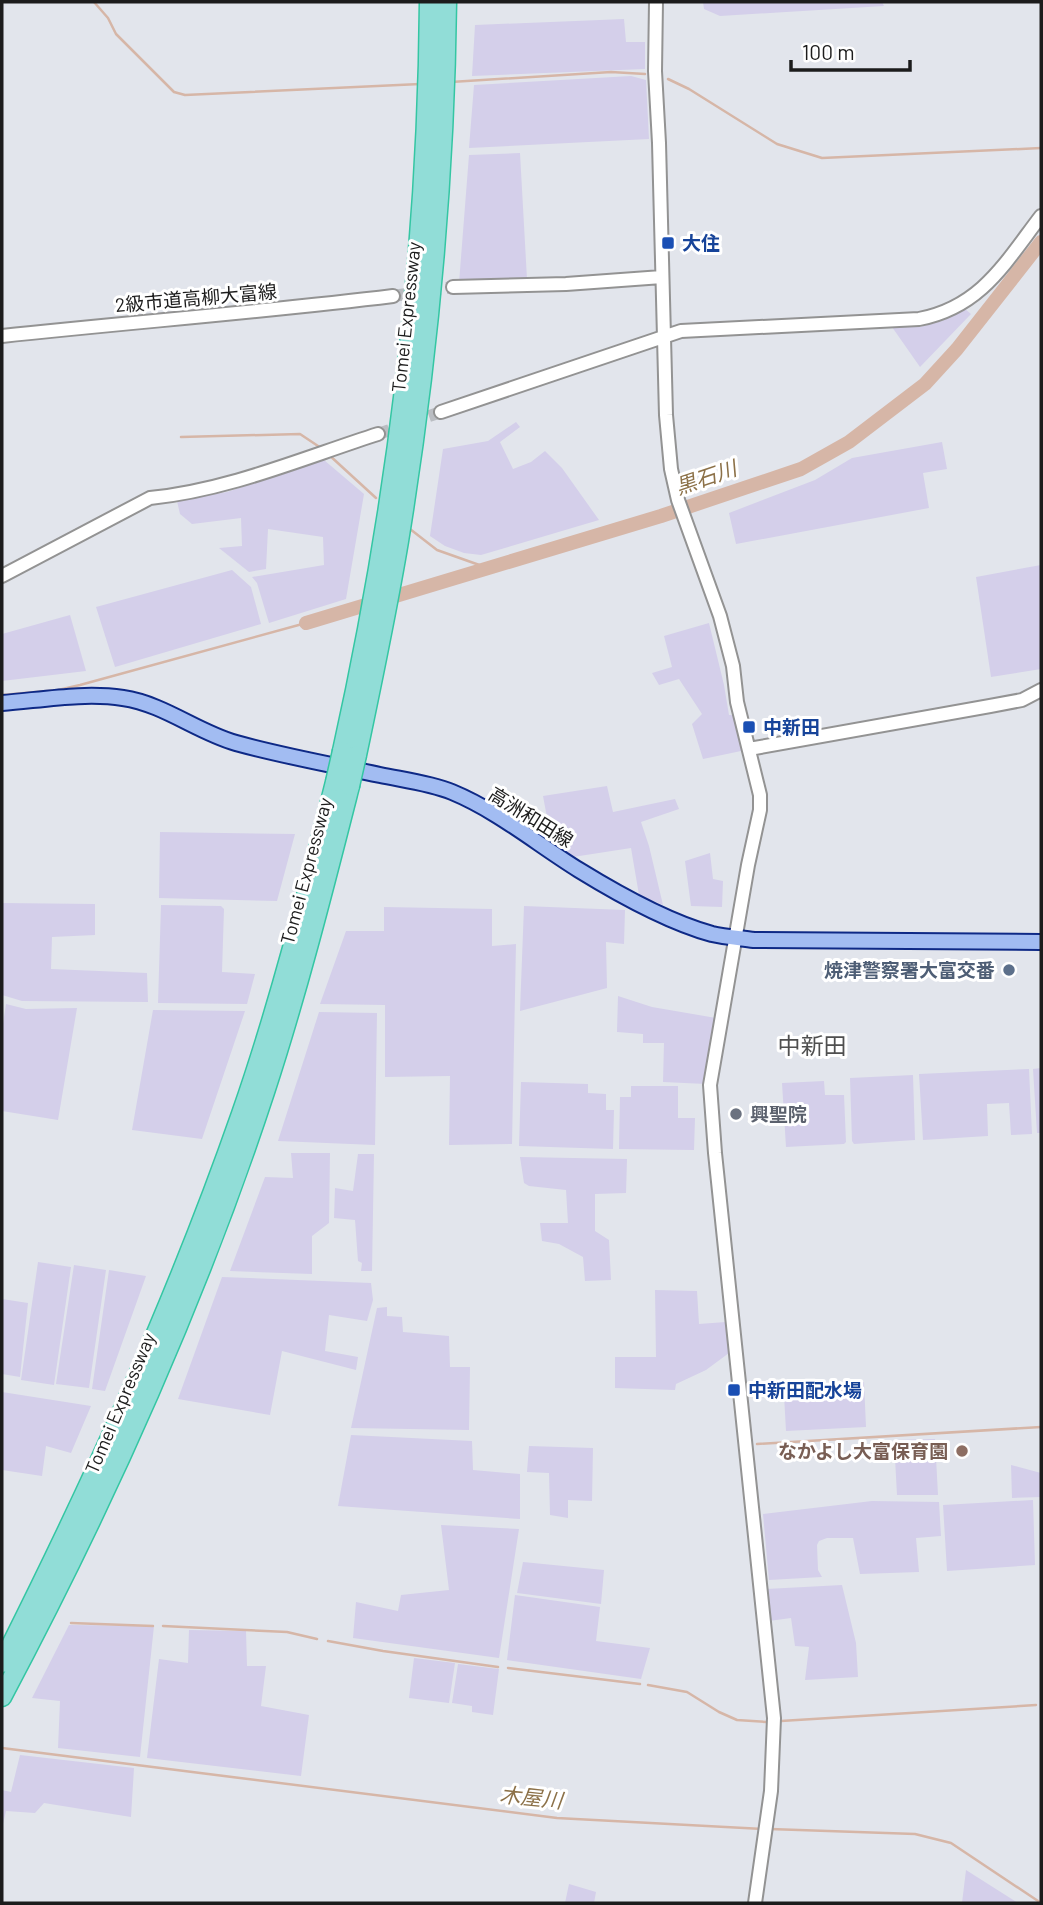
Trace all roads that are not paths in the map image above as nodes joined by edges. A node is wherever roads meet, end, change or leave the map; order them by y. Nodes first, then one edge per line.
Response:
1 (429, 2) edge
2 (447, 2) edge
3 (656, 2) edge
4 (1041, 216) edge
5 (662, 277) junction
6 (453, 287) tunnel mouth
7 (393, 296) tunnel mouth
8 (664, 335) junction
9 (2, 337) edge
10 (441, 412) tunnel mouth
11 (378, 434) tunnel mouth
12 (2, 576) edge
13 (384, 586) junction
14 (1041, 690) edge
15 (2, 703) edge
16 (748, 749) junction
17 (343, 784) junction
18 (736, 938) junction
19 (1041, 942) edge
20 (2, 1663) edge
21 (2, 1698) edge
22 (755, 1903) edge

1 - 13 highway, Tomei Expressway
2 - 13 highway, Tomei Expressway
3 - 5 street
4 - 8 street
5 - 6 street
5 - 8 street
7 - 9 street, 2級市道高柳大富線
8 - 10 street
8 - 16 street
11 - 12 street
13 - 17 highway, Tomei Expressway, bridge
13 - 17 highway, Tomei Expressway, bridge
14 - 16 street
15 - 18 main road, 高洲和田線
16 - 18 street
17 - 20 highway, Tomei Expressway
17 - 21 highway, Tomei Expressway
18 - 19 main road, 高洲和田線
18 - 22 street

